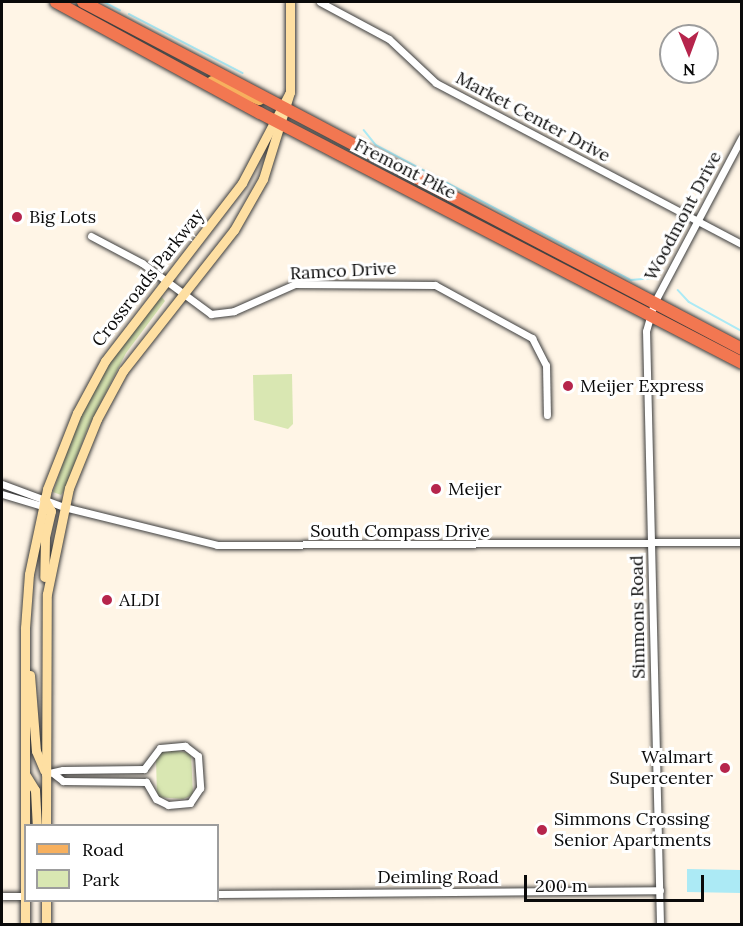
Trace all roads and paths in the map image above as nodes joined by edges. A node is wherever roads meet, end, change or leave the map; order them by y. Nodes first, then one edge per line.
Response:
1 (56, 2) edge
2 (83, 2) edge
3 (290, 2) edge
4 (320, 2) edge
5 (280, 114) junction
6 (741, 137) edge
7 (697, 221) junction
8 (91, 236) dead end
9 (741, 244) edge
10 (165, 281) junction
11 (180, 294) junction
12 (651, 309) junction
13 (741, 349) edge
14 (741, 363) edge
15 (547, 415) dead end
16 (2, 484) edge
17 (2, 494) edge
18 (45, 504) junction
19 (64, 507) junction
20 (652, 543) junction
21 (741, 543) edge
22 (46, 621) junction
23 (25, 658) junction
24 (86, 770) junction
25 (25, 774) junction
26 (50, 774) junction
27 (86, 781) junction
28 (25, 824) edge
29 (37, 824) edge
30 (46, 824) edge
31 (660, 890) junction
32 (219, 894) edge
33 (2, 896) edge
34 (24, 896) edge
35 (25, 902) edge
36 (46, 902) edge
37 (25, 924) edge
38 (46, 924) edge
39 (660, 924) edge

1 - 5 highway, Fremont Pike
2 - 5 highway, Fremont Pike
3 - 5 street
4 - 7 street, Market Center Drive
5 - 10 street, Crossroads Parkway
5 - 11 street, Crossroads Parkway
5 - 12 highway, Fremont Pike
5 - 12 highway, Fremont Pike
6 - 7 street, Woodmont Drive
7 - 9 street, Market Center Drive
7 - 12 street, Woodmont Drive
8 - 10 street, Ramco Drive
10 - 11 street, Ramco Drive
10 - 18 street, Crossroads Parkway
11 - 15 street, Ramco Drive
11 - 19 street, Crossroads Parkway
12 - 13 highway, Fremont Pike
12 - 14 highway, Fremont Pike
12 - 20 street, Simmons Road
16 - 18 street, South Compass Drive
17 - 18 street, South Compass Drive
18 - 19 street, South Compass Drive
18 - 22 street
18 - 23 street, Crossroads Parkway
19 - 20 street, South Compass Drive
19 - 22 street, Crossroads Parkway
20 - 21 street, South Compass Drive
20 - 31 street, Simmons Road
22 - 26 street, Crossroads Parkway
23 - 25 street, Crossroads Parkway
23 - 26 street
24 - 26 street
24 - 27 street
24 - 27 street
25 - 28 street, Crossroads Parkway
25 - 29 street
26 - 27 street
26 - 30 street, Crossroads Parkway
31 - 32 street, Deimling Road
31 - 39 street, Simmons Road
33 - 34 street
35 - 37 street, Crossroads Parkway
36 - 38 street

